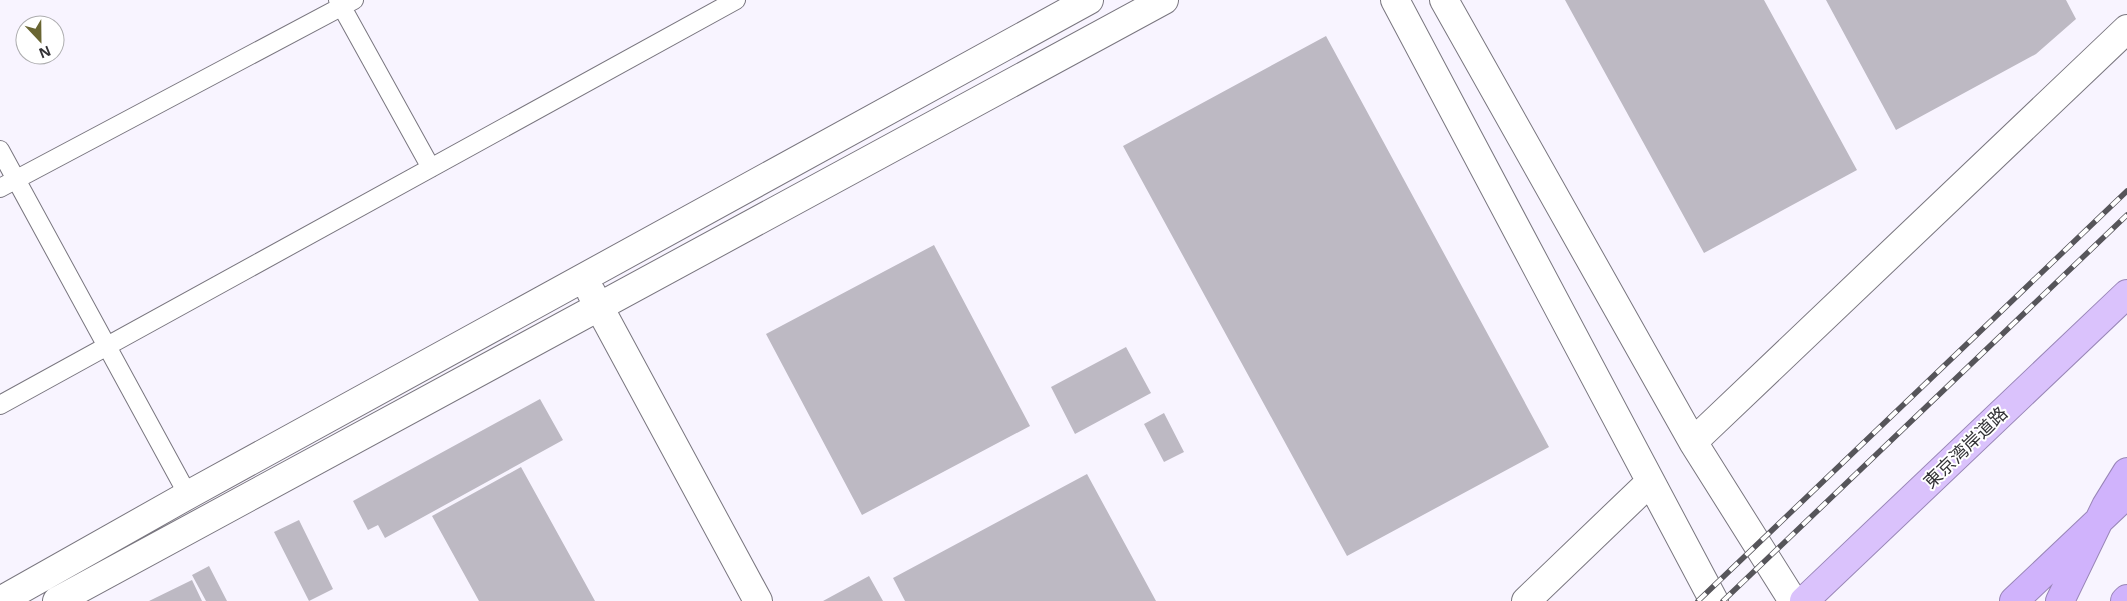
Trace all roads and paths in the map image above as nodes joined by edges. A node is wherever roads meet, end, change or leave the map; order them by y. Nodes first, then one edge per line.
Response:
1 (736, 0) edge
2 (1089, 0) edge
3 (1164, 0) edge
4 (1395, 0) edge
5 (1444, 0) edge
6 (345, 2) edge
7 (2127, 30) edge
8 (0, 150) edge
9 (431, 168) junction
10 (16, 180) junction
11 (0, 188) edge
12 (584, 278) junction
13 (2127, 294) edge
14 (599, 308) junction
15 (107, 346) junction
16 (0, 404) edge
17 (1693, 442) junction
18 (2127, 472) edge
19 (1650, 482) junction
20 (188, 494) junction
21 (2127, 494) edge
22 (0, 601) edge
23 (57, 601) edge
24 (758, 601) edge
25 (1526, 601) edge
26 (1714, 601) edge
27 (1793, 601) edge
28 (1804, 601) edge
29 (2014, 601) edge
30 (2060, 601) edge

1 - 9 lane
2 - 12 street
3 - 14 street
4 - 19 street
5 - 17 street
6 - 9 lane
6 - 10 lane
7 - 17 street
8 - 10 lane
9 - 15 lane
10 - 11 lane
10 - 15 lane
12 - 14 street
12 - 20 street
13 - 28 highway, 東京湾岸道路
14 - 23 street
14 - 24 street
15 - 16 lane
15 - 20 lane
17 - 27 street
18 - 30 highway
19 - 25 street
19 - 26 street
20 - 22 street
21 - 29 highway

